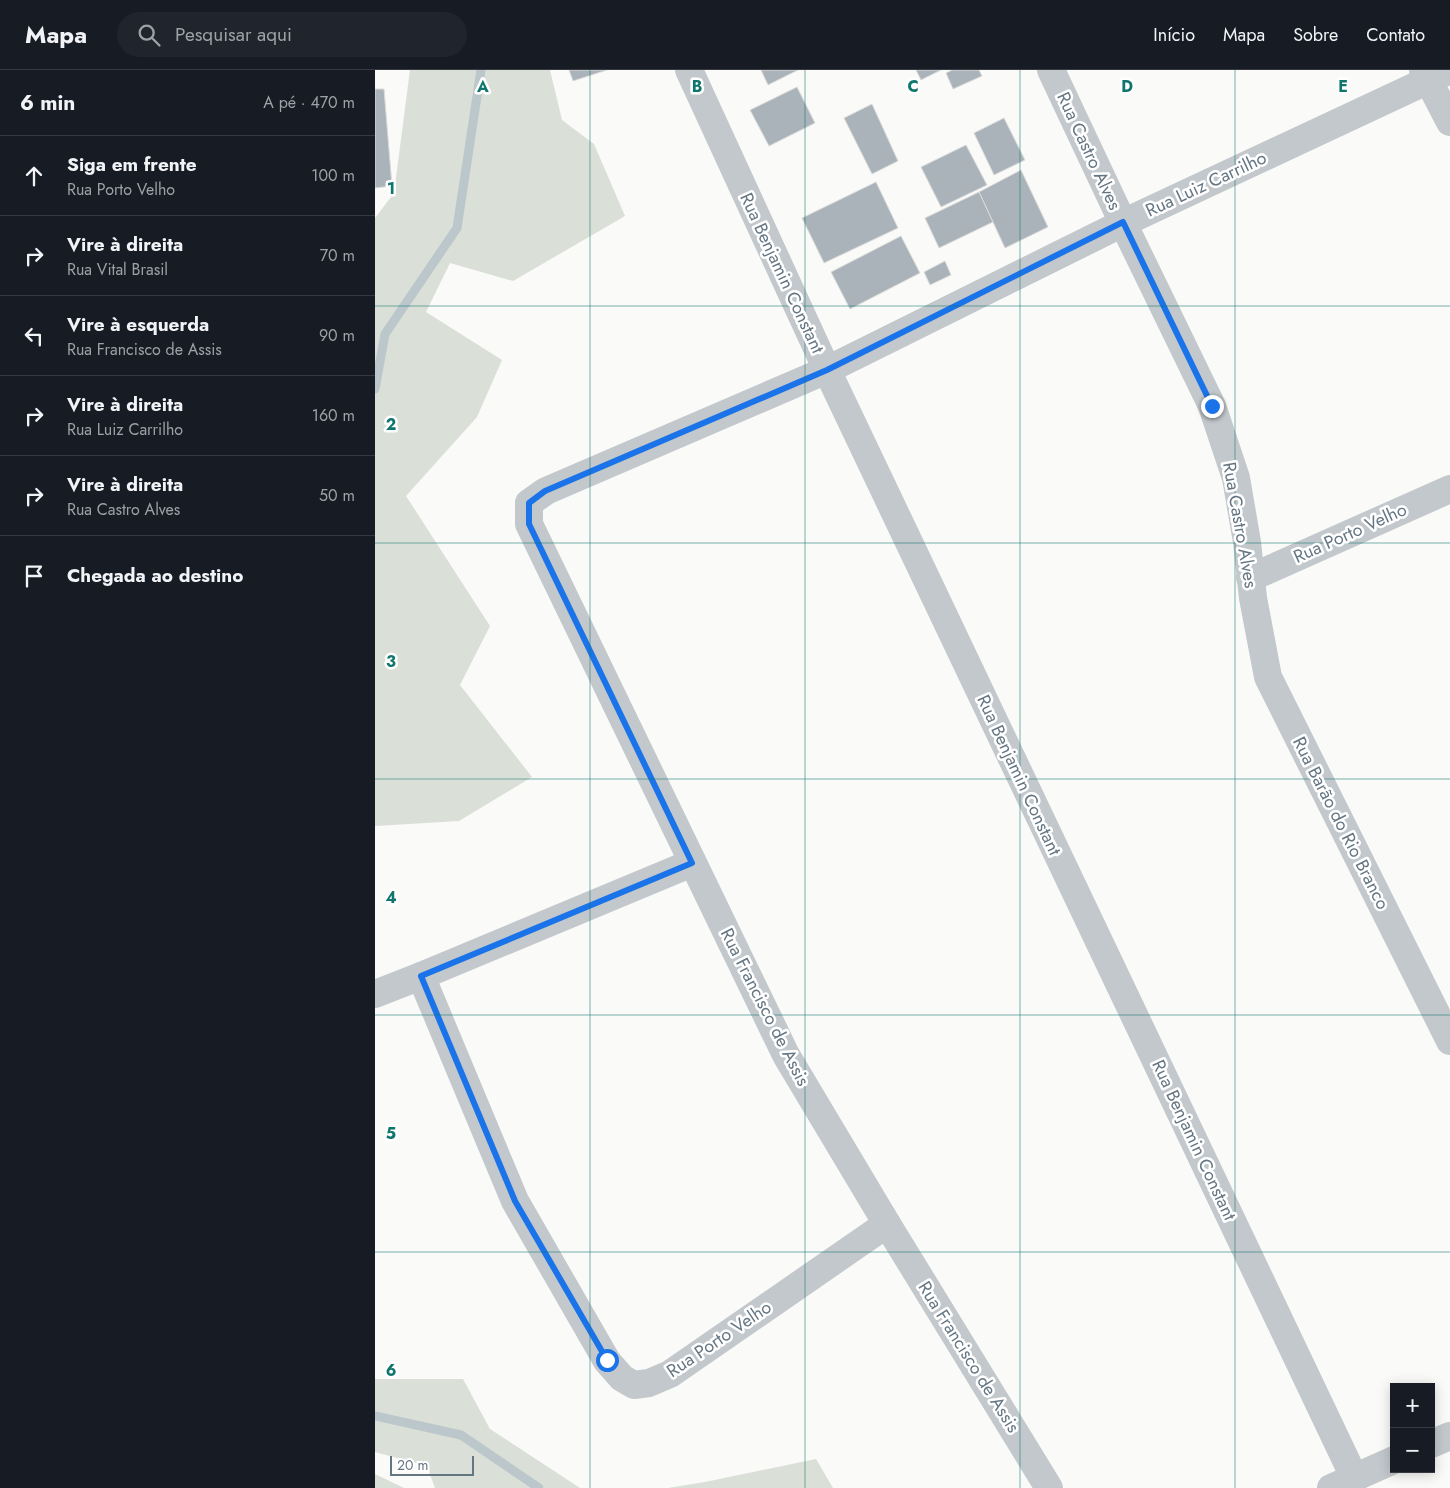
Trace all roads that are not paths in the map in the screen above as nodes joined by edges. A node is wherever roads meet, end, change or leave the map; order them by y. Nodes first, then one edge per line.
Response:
1 (689, 70) edge
2 (1051, 70) edge
3 (1433, 74) edge
4 (1450, 122) edge
5 (1123, 222) junction
6 (827, 370) junction
7 (1450, 489) edge
8 (529, 503) joint
9 (1252, 588) junction
10 (692, 863) junction
11 (421, 976) junction
12 (375, 994) edge
13 (1450, 1041) edge
14 (887, 1224) junction
15 (1450, 1436) edge
16 (1435, 1442) edge
17 (1390, 1462) edge
18 (1343, 1482) edge
19 (1049, 1488) edge

1 - 6 street, Rua Benjamin Constant
2 - 5 street, Rua Castro Alves
3 - 4 street
3 - 5 street, Rua Luiz Carrilho
5 - 6 street, Rua Luiz Carrilho
5 - 9 street, Rua Castro Alves
6 - 8 street, Rua Luiz Carrilho
6 - 18 street, Rua Benjamin Constant
7 - 9 street, Rua Porto Velho
8 - 10 street, Rua Francisco de Assis
9 - 13 street, Rua Barão do Rio Branco
10 - 11 street
10 - 14 street, Rua Francisco de Assis
11 - 12 street
11 - 14 street, Rua Porto Velho
14 - 19 street, Rua Francisco de Assis
15 - 16 street
17 - 18 street

